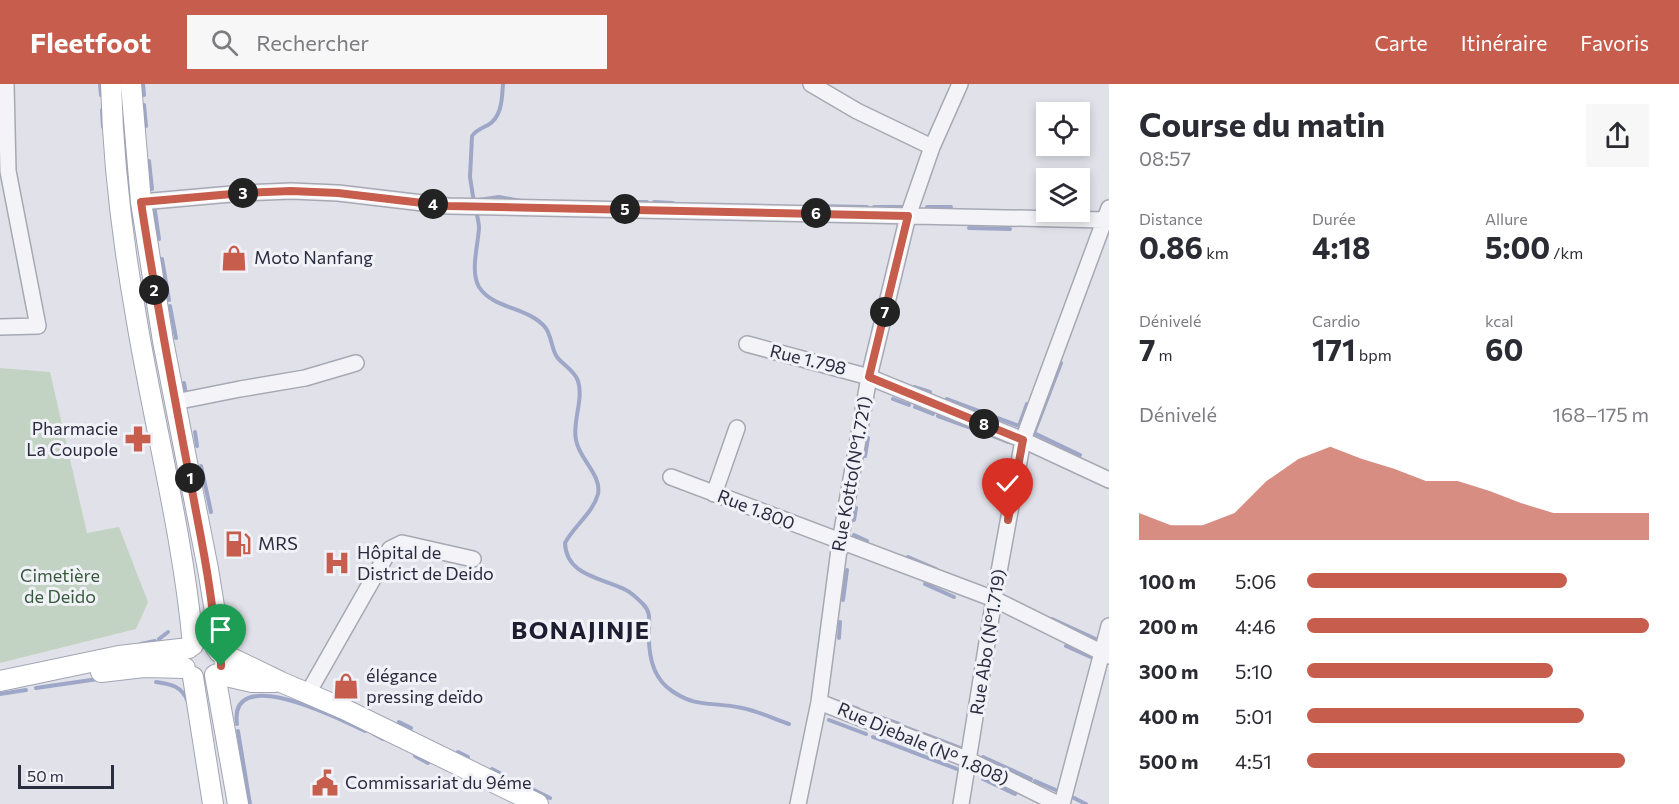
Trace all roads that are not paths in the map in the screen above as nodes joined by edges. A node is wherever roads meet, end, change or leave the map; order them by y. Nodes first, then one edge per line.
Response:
1 (111, 84) edge
2 (131, 84) edge
3 (811, 84) edge
4 (960, 84) edge
5 (4, 88) edge
6 (932, 147) junction
7 (4, 172) edge
8 (141, 202) junction
9 (1107, 214) edge
10 (908, 216) junction
11 (0, 327) edge
12 (747, 345) dead end
13 (356, 363) dead end
14 (869, 377) junction
15 (176, 402) junction
16 (737, 428) dead end
17 (1023, 440) junction
18 (671, 477) dead end
19 (1109, 480) edge
20 (714, 494) junction
21 (840, 542) junction
22 (473, 559) dead end
23 (994, 599) junction
24 (1109, 626) edge
25 (218, 650) junction
26 (1106, 654) edge
27 (190, 660) junction
28 (216, 675) junction
29 (0, 681) edge
30 (281, 682) junction
31 (0, 692) edge
32 (308, 693) junction
33 (819, 702) junction
34 (969, 760) junction
35 (213, 804) edge
36 (238, 804) edge
37 (538, 804) edge
38 (798, 804) edge
39 (961, 804) edge
40 (1060, 804) edge

1 - 27 main road
2 - 8 main road
3 - 6 street
4 - 6 street, Rue Kotto(N°1.721)
5 - 7 street
6 - 10 street, Rue Kotto(N°1.721)
7 - 11 street
8 - 10 street
8 - 15 main road
9 - 10 street
9 - 17 street, Rue Abo (N°1.719)
10 - 14 street, Rue Kotto(N°1.721)
12 - 14 street, Rue 1.798
13 - 15 street
14 - 17 street, Rue 1.798
14 - 21 street, Rue Kotto(N°1.721)
15 - 25 main road
16 - 20 street
17 - 19 street, Rue 1.798
17 - 23 street, Rue Abo (N°1.719)
18 - 20 street, Rue 1.800
20 - 21 street, Rue 1.800
21 - 23 street, Rue 1.800
21 - 33 street, Rue Kotto(N°1.721)
22 - 32 street
23 - 26 street, Rue 1.800
23 - 34 street, Rue Abo (N°1.719)
24 - 26 street
25 - 27 main road
25 - 28 main road
25 - 30 main road
26 - 40 street
27 - 28 main road
27 - 29 main road
27 - 31 main road
27 - 35 main road
28 - 30 main road
28 - 36 main road
30 - 32 main road
32 - 37 main road
33 - 34 street, Rue Djebale (N° 1.808)
33 - 38 street, Rue Kotto(N°1.721)
34 - 39 street, Rue Abo (N°1.719)
34 - 40 street, Rue Djebale (N° 1.808)

